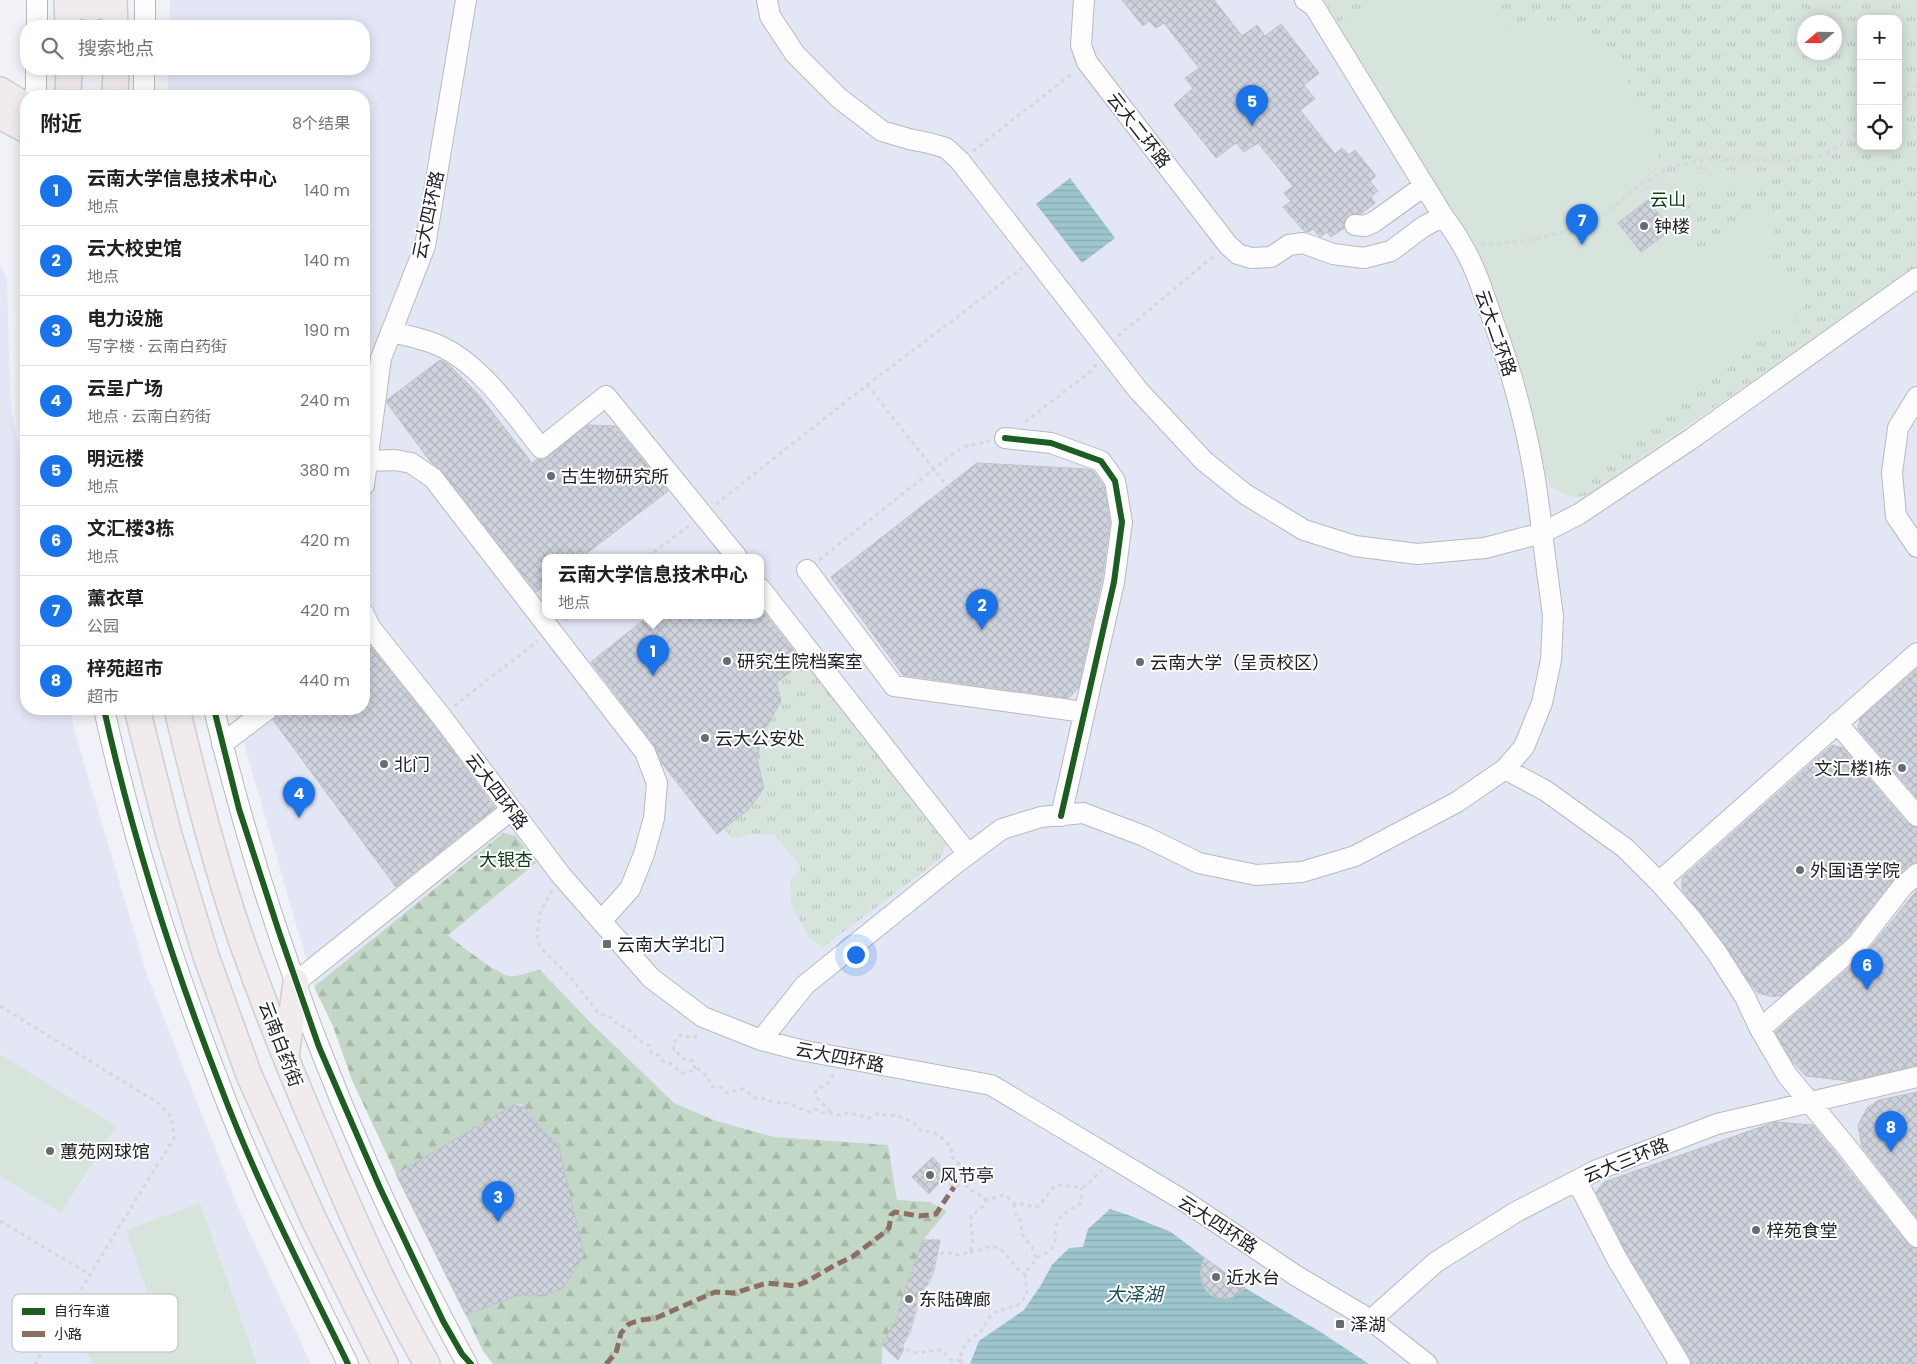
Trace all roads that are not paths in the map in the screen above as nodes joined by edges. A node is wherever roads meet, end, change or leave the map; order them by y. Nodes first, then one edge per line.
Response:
1 (37, 0) edge
2 (68, 0) edge
3 (73, 0) edge
4 (108, 0) edge
5 (114, 0) edge
6 (145, 0) edge
7 (466, 0) edge
8 (767, 0) edge
9 (1084, 0) edge
10 (1305, 0) edge
11 (37, 20) edge
12 (68, 20) edge
13 (115, 20) edge
14 (144, 20) edge
15 (36, 75) edge
16 (69, 75) edge
17 (116, 75) edge
18 (144, 75) edge
19 (0, 90) edge
20 (36, 90) edge
21 (68, 90) edge
22 (115, 90) edge
23 (144, 90) edge
24 (20, 102) edge
25 (0, 116) edge
26 (20, 127) edge
27 (1424, 186) junction
28 (1443, 216) junction
29 (1355, 225) dead end
30 (1917, 278) edge
31 (392, 332) junction
32 (1917, 397) edge
33 (370, 434) edge
34 (1005, 438) dead end
35 (370, 461) edge
36 (1542, 533) junction
37 (1917, 547) edge
38 (735, 554) edge
39 (807, 570) road end
40 (764, 593) edge
41 (370, 629) edge
42 (1917, 653) edge
43 (1084, 712) junction
44 (106, 715) edge
45 (139, 715) edge
46 (179, 715) edge
47 (215, 715) edge
48 (260, 715) edge
49 (1837, 723) junction
50 (222, 744) junction
51 (1505, 769) junction
52 (511, 810) junction
53 (1061, 816) junction
54 (1917, 816) edge
55 (968, 854) junction
56 (1917, 874) edge
57 (1659, 882) junction
58 (601, 921) junction
59 (296, 982) junction
60 (1760, 1029) junction
61 (761, 1040) junction
62 (286, 1060) junction
63 (1917, 1077) edge
64 (1811, 1102) junction
65 (1576, 1181) junction
66 (1917, 1237) edge
67 (1372, 1320) junction
68 (382, 1361) edge
69 (348, 1364) edge
70 (427, 1364) edge
71 (467, 1364) edge
72 (1426, 1364) edge
73 (1680, 1364) edge

1 - 11 street
2 - 12 main road
3 - 4 main road
5 - 13 main road
6 - 14 street
7 - 31 street, 云大四环路
8 - 36 street
9 - 28 street, 云大二环路
10 - 27 street
15 - 20 street
16 - 21 main road
17 - 22 main road
18 - 23 street
19 - 24 main road
25 - 26 main road
27 - 28 street
27 - 29 street
28 - 36 street, 云大二环路
30 - 36 street
31 - 33 street, 云大四环路
31 - 38 street
32 - 37 street
34 - 43 street
35 - 58 street
36 - 51 street, 云大二环路
39 - 43 street
40 - 55 street
41 - 52 street, 云大四环路
42 - 49 street
43 - 53 street
44 - 69 street
45 - 68 main road
46 - 62 main road, 云南白药街
47 - 50 street
48 - 50 street
49 - 54 street
49 - 57 street
50 - 59 street
51 - 53 street, 云大二环路
51 - 57 street
52 - 58 street, 云大四环路
52 - 59 street
53 - 55 street, 云大二环路
55 - 61 street, 云大二环路
56 - 60 street
57 - 60 street
58 - 61 street, 云大四环路
59 - 62 main road
59 - 71 street
60 - 64 street
61 - 67 street, 云大四环路
62 - 70 main road, 云南白药街
63 - 64 street, 云大三环路
64 - 65 street, 云大三环路
64 - 66 street
65 - 67 street, 云大三环路
65 - 73 street
67 - 72 street, 云大四环路

